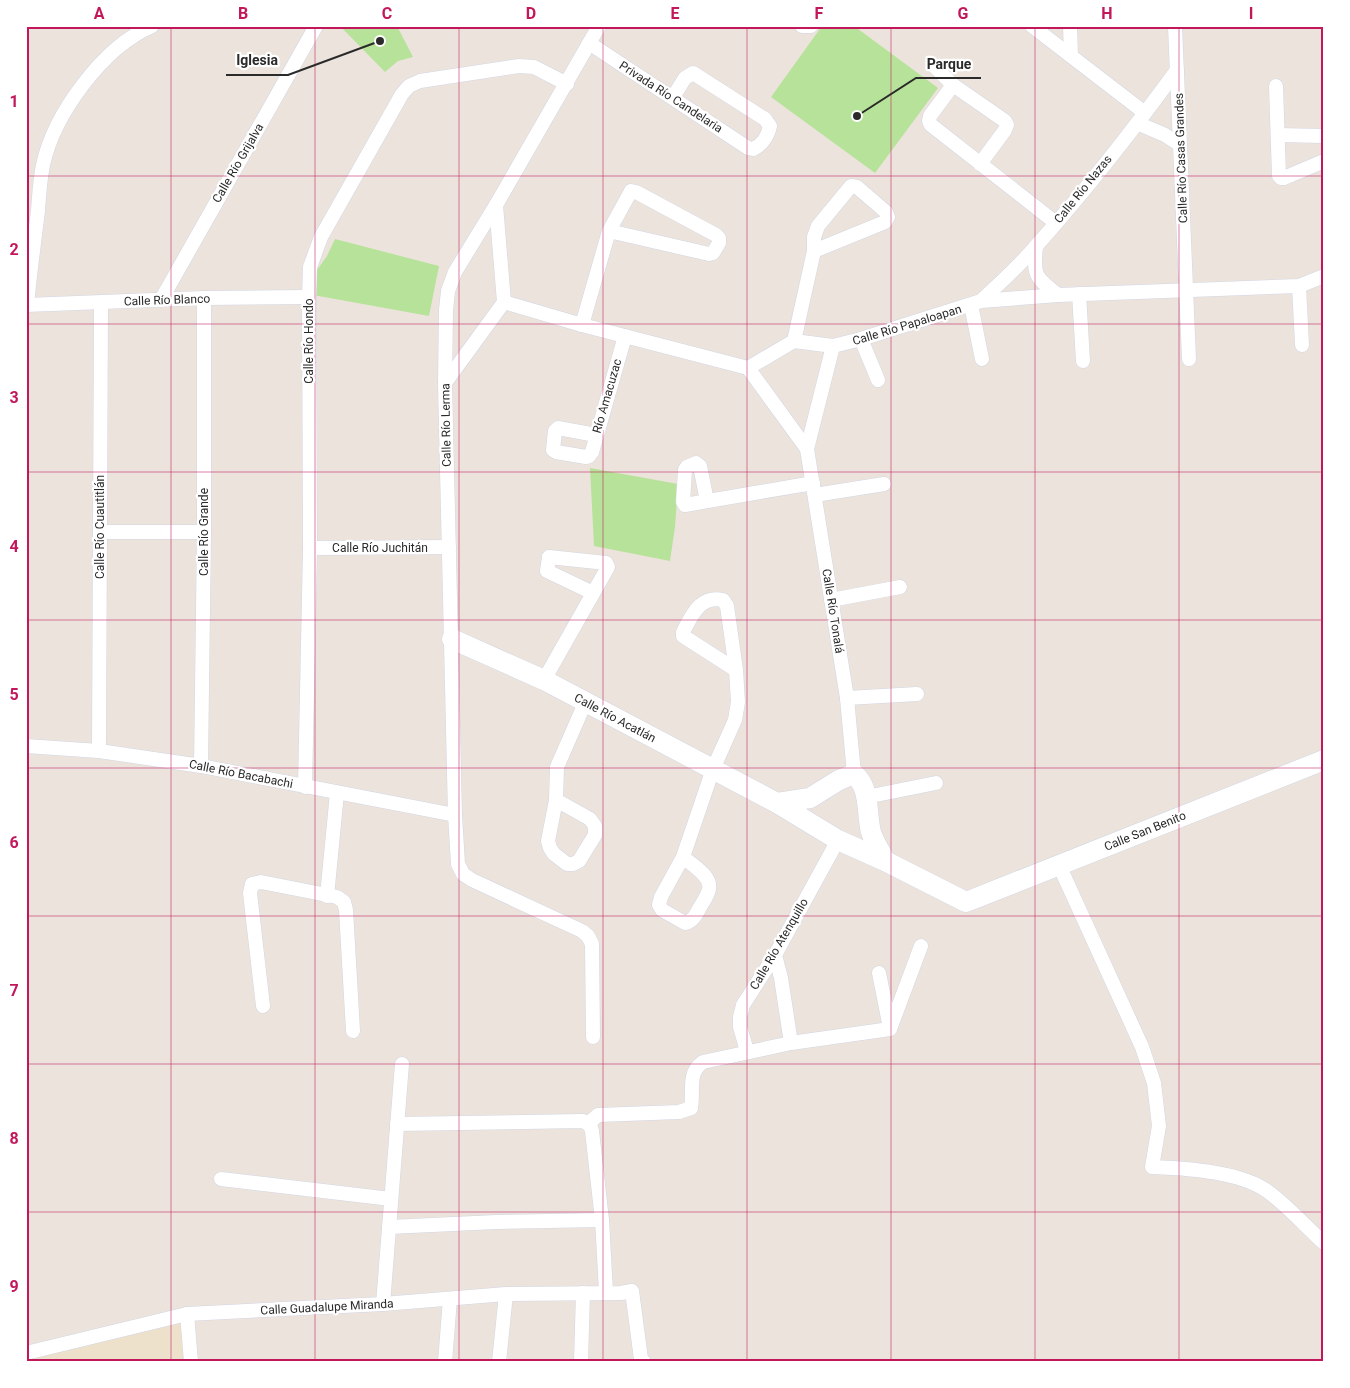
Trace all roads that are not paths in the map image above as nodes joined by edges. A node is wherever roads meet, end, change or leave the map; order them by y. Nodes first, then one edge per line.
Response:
1 (152, 26) edge
2 (316, 26) edge
3 (599, 26) edge
4 (802, 26) edge
5 (811, 26) edge
6 (1032, 26) edge
7 (1070, 26) edge
8 (1175, 26) edge
9 (589, 43) junction
10 (1071, 56) junction
11 (934, 66) dead end
12 (1177, 70) junction
13 (567, 84) junction
14 (953, 85) junction
15 (1276, 86) dead end
16 (673, 97) junction
17 (1141, 118) junction
18 (1278, 136) junction
19 (1324, 136) edge
20 (1180, 145) junction
21 (1324, 161) edge
22 (980, 164) junction
23 (496, 205) junction
24 (1056, 223) junction
25 (610, 231) junction
26 (1036, 246) junction
27 (814, 251) junction
28 (1324, 276) edge
29 (1298, 286) junction
30 (1187, 289) junction
31 (1080, 294) junction
32 (1058, 295) junction
33 (309, 297) junction
34 (204, 298) junction
35 (161, 300) junction
36 (504, 302) junction
37 (101, 303) junction
38 (976, 303) junction
39 (26, 305) edge
40 (582, 325) junction
41 (625, 336) junction
42 (861, 340) junction
43 (794, 341) junction
44 (1302, 345) dead end
45 (833, 346) junction
46 (982, 359) dead end
47 (1189, 359) dead end
48 (1083, 361) dead end
49 (748, 368) junction
50 (878, 380) dead end
51 (445, 383) junction
52 (596, 435) junction
53 (807, 449) junction
54 (884, 484) dead end
55 (814, 489) junction
56 (707, 501) dead end
57 (100, 532) junction
58 (204, 532) junction
59 (450, 547) junction
60 (310, 548) junction
61 (900, 587) dead end
62 (594, 593) dead end
63 (831, 600) junction
64 (452, 639) junction
65 (736, 670) junction
66 (544, 680) junction
67 (918, 694) dead end
68 (848, 698) junction
69 (585, 703) junction
70 (26, 746) edge
71 (99, 751) junction
72 (1324, 760) edge
73 (200, 766) junction
74 (713, 770) junction
75 (854, 774) junction
76 (936, 783) dead end
77 (305, 786) junction
78 (337, 793) junction
79 (866, 797) junction
80 (810, 798) junction
81 (556, 800) junction
82 (777, 803) junction
83 (455, 815) junction
84 (808, 823) junction
85 (871, 832) junction
86 (847, 844) junction
87 (683, 857) dead end
88 (885, 860) junction
89 (1059, 865) junction
90 (327, 896) junction
91 (966, 902) joint
92 (921, 946) dead end
93 (774, 954) junction
94 (879, 973) dead end
95 (263, 1006) dead end
96 (890, 1029) junction
97 (353, 1031) dead end
98 (593, 1037) dead end
99 (791, 1043) junction
100 (747, 1051) junction
101 (402, 1064) dead end
102 (397, 1124) junction
103 (588, 1124) junction
104 (221, 1179) dead end
105 (391, 1199) junction
106 (602, 1220) junction
107 (389, 1227) junction
108 (1324, 1242) edge
109 (606, 1292) junction
110 (583, 1293) junction
111 (506, 1294) junction
112 (450, 1299) junction
113 (383, 1304) junction
114 (188, 1314) junction
115 (26, 1353) edge
116 (191, 1362) edge
117 (446, 1362) edge
118 (499, 1362) edge
119 (582, 1362) edge
120 (644, 1362) edge

1 - 39 street
2 - 35 street, Calle Río Grijalva
3 - 9 street, Calle Río Lerma
4 - 5 street
6 - 10 street
7 - 10 street
8 - 12 street, Calle Río Casas Grandes
9 - 13 street, Calle Río Lerma
9 - 16 street, Privada Río Candelaria
10 - 17 street
11 - 14 street
12 - 17 street, Calle Río Nazas
12 - 20 street, Calle Río Casas Grandes
13 - 23 street, Calle Río Lerma
13 - 33 street, Calle Río Hondo
14 - 22 street
14 - 22 street
15 - 18 street
16 - 16 street, Privada Río Candelaria
17 - 20 street
17 - 24 street, Calle Río Nazas
18 - 19 street
18 - 21 street
20 - 30 street, Calle Río Casas Grandes
22 - 24 street
23 - 36 street
23 - 51 street, Calle Río Lerma
24 - 26 street, Calle Río Nazas
25 - 25 street
25 - 40 street
26 - 32 street
26 - 38 street, Calle Río Nazas
27 - 27 street
27 - 43 street
28 - 29 street, Calle Río Papaloapan
29 - 30 street, Calle Río Papaloapan
29 - 44 street
30 - 31 street, Calle Río Papaloapan
30 - 47 street, Calle Río Casas Grandes
31 - 32 street, Calle Río Papaloapan
31 - 48 street
32 - 38 street, Calle Río Papaloapan
33 - 34 street, Calle Río Blanco
33 - 60 street, Calle Río Hondo
34 - 35 street, Calle Río Blanco
34 - 58 street, Calle Río Grande
35 - 37 street, Calle Río Blanco
36 - 40 street
36 - 51 street
37 - 39 street, Calle Río Blanco
37 - 57 street, Calle Río Cuautitlán
38 - 42 street, Calle Río Papaloapan
38 - 46 street
40 - 41 street
41 - 49 street
41 - 52 street, Río Amacuzac
42 - 45 street, Calle Río Papaloapan
42 - 50 street
43 - 45 street, Calle Río Papaloapan
43 - 49 street
45 - 53 street, Calle Río Tonalá
49 - 53 street, Calle Río Tonalá
51 - 59 street, Calle Río Lerma
52 - 52 street, Río Amacuzac
53 - 55 street, Calle Río Tonalá
54 - 55 street
55 - 56 street
55 - 63 street, Calle Río Tonalá
57 - 58 street
57 - 71 street, Calle Río Cuautitlán
58 - 73 street, Calle Río Grande
59 - 60 street, Calle Río Juchitán
59 - 64 street, Calle Río Lerma
60 - 77 street, Calle Río Hondo
61 - 63 street
62 - 66 street
63 - 68 street, Calle Río Tonalá
64 - 66 street, Calle Río Acatlán
64 - 83 street, Calle Río Lerma
65 - 65 street
65 - 74 street
66 - 69 street, Calle Río Acatlán
67 - 68 street
68 - 75 street, Calle Río Tonalá
69 - 74 street, Calle Río Acatlán
69 - 81 street
70 - 71 street, Calle Río Bacabachi
71 - 73 street, Calle Río Bacabachi
72 - 89 street, Calle San Benito
73 - 77 street, Calle Río Bacabachi
74 - 82 street, Calle Río Acatlán
74 - 87 street
75 - 79 street
75 - 80 street
76 - 79 street
77 - 78 street, Calle Río Bacabachi
78 - 83 street, Calle Río Bacabachi
78 - 90 street
79 - 85 street
80 - 82 street
80 - 84 street
81 - 81 street
82 - 84 street, Calle Río Acatlán
83 - 98 street, Calle Río Lerma
84 - 86 street, Calle Río Acatlán
85 - 86 street
85 - 88 street
86 - 88 street, Calle Río Acatlán
86 - 93 street, Calle Río Atenquillo
88 - 91 street, Calle Río Acatlán
89 - 91 street, Calle San Benito
89 - 108 street
90 - 95 street
90 - 97 street
92 - 96 street
93 - 99 street
93 - 100 street, Calle Río Atenquillo
94 - 96 street
96 - 99 street
99 - 100 street
100 - 103 street
101 - 102 street
102 - 103 street
102 - 105 street
103 - 106 street
104 - 105 street
105 - 107 street
106 - 107 street
106 - 109 street
107 - 113 street
109 - 110 street, Calle Guadalupe Miranda
109 - 120 street, Calle Guadalupe Miranda
110 - 111 street, Calle Guadalupe Miranda
110 - 119 street
111 - 112 street, Calle Guadalupe Miranda
111 - 118 street
112 - 113 street, Calle Guadalupe Miranda
112 - 117 street
113 - 114 street, Calle Guadalupe Miranda
114 - 115 street, Calle Guadalupe Miranda
114 - 116 street

